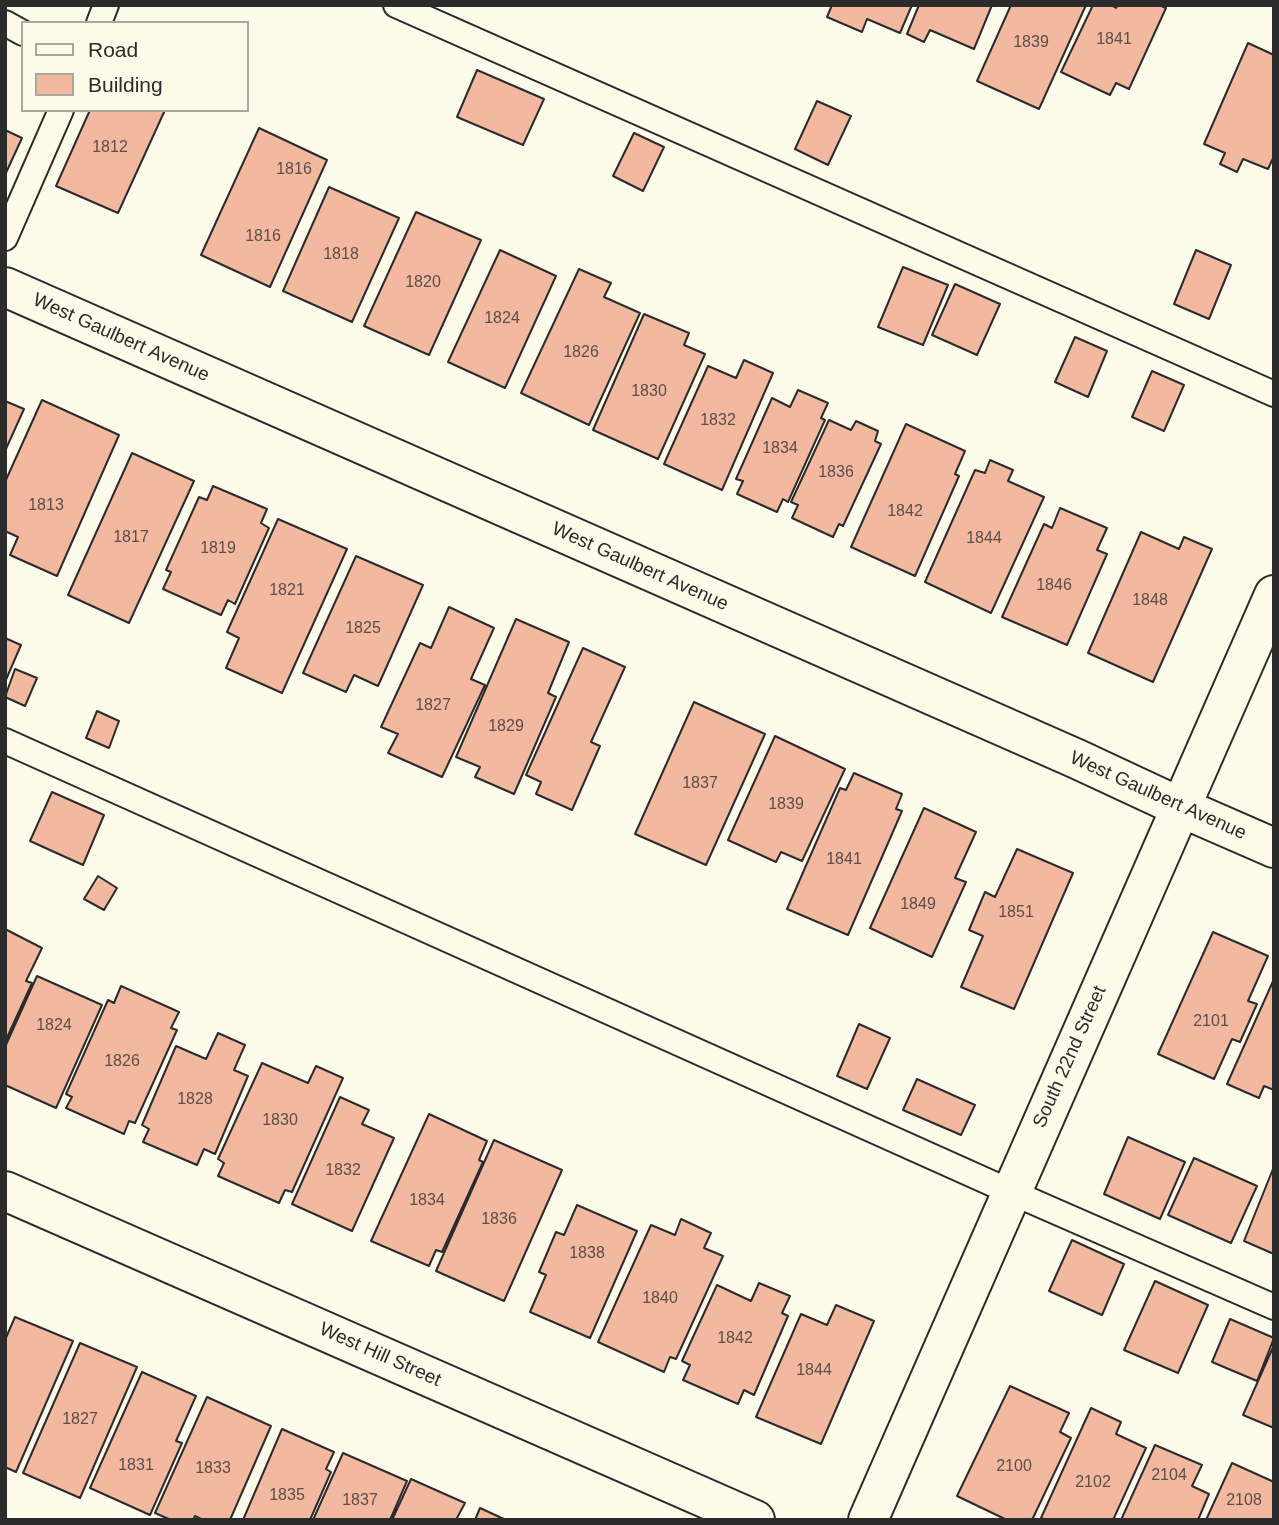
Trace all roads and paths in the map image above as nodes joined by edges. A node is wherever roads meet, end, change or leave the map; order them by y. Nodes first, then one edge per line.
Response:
1 (396, 5) edge
2 (5, 23) edge
3 (21, 32) edge
4 (60, 112) edge
5 (5, 238) edge
6 (5, 287) edge
7 (1274, 394) edge
8 (1274, 594) edge
9 (5, 741) edge
10 (1180, 807) junction
11 (1274, 848) edge
12 (5, 1191) edge
13 (1011, 1192) junction
14 (1274, 1307) edge
15 (755, 1520) edge
16 (868, 1520) edge

1 - 7 lane
2 - 3 lane
4 - 5 lane
6 - 10 street, West Gaulbert Avenue
8 - 10 street, South 22nd Street
9 - 13 lane
10 - 11 street, West Gaulbert Avenue
10 - 13 street, South 22nd Street
12 - 15 street, West Hill Street
13 - 14 lane
13 - 16 street, South 22nd Street

